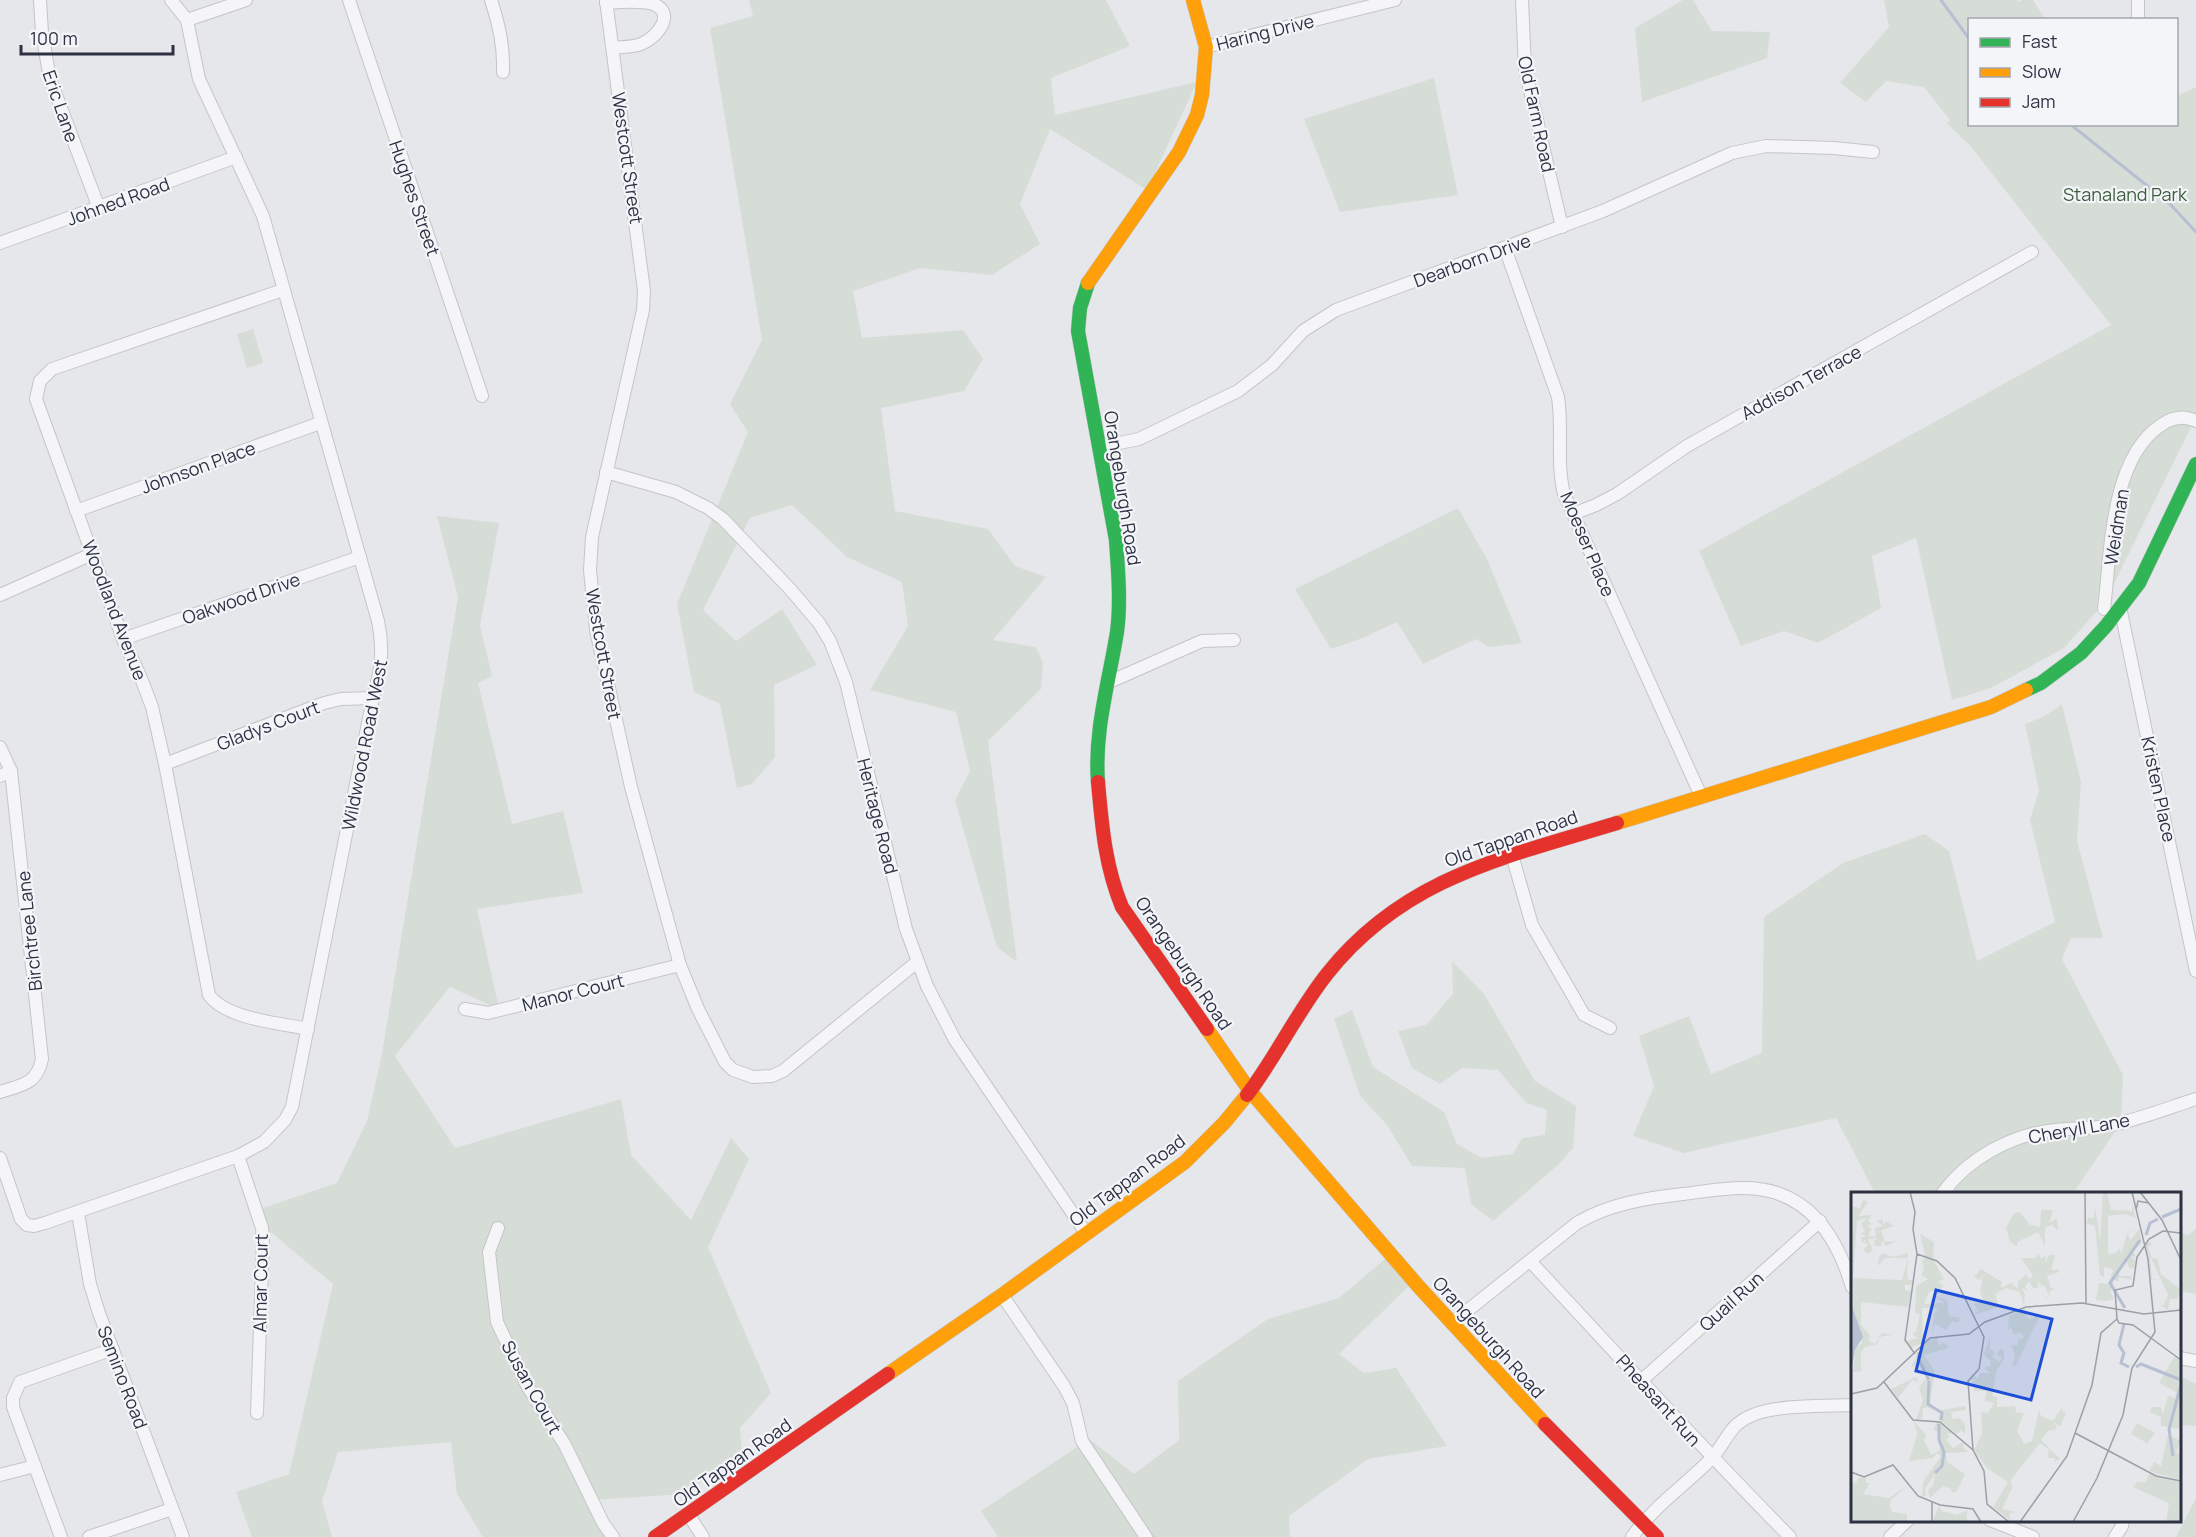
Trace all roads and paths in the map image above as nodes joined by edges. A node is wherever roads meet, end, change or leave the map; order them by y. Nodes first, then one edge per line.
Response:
1 (40, 0) edge
2 (171, 0) edge
3 (246, 0) edge
4 (349, 0) edge
5 (491, 0) edge
6 (1193, 0) edge
7 (1395, 0) edge
8 (1522, 0) edge
9 (2138, 0) edge
10 (606, 2) edge
11 (2138, 16) dead end
12 (187, 20) junction
13 (1206, 47) junction
14 (613, 48) junction
15 (502, 72) dead end
16 (1873, 152) dead end
17 (236, 157) junction
18 (99, 208) junction
19 (1562, 227) junction
20 (0, 243) edge
21 (1505, 248) junction
22 (2032, 252) dead end
23 (283, 290) junction
24 (482, 396) dead end
25 (2196, 421) edge
26 (320, 423) junction
27 (1099, 447) junction
28 (2196, 464) edge
29 (606, 472) junction
30 (76, 511) junction
31 (1573, 514) junction
32 (92, 554) junction
33 (360, 557) junction
34 (0, 595) edge
35 (2120, 608) junction
36 (2104, 609) dead end
37 (123, 639) junction
38 (1234, 640) dead end
39 (1107, 683) junction
40 (373, 698) junction
41 (0, 747) edge
42 (165, 765) junction
43 (6, 773) edge
44 (1701, 796) junction
45 (1512, 855) junction
46 (917, 962) junction
47 (680, 965) junction
48 (2196, 971) edge
49 (465, 1009) dead end
50 (1610, 1028) dead end
51 (308, 1029) junction
52 (1250, 1091) junction
53 (0, 1092) edge
54 (2196, 1099) edge
55 (238, 1156) junction
56 (0, 1158) edge
57 (1943, 1192) edge
58 (78, 1213) junction
59 (1820, 1221) junction
60 (498, 1228) dead end
61 (1086, 1233) junction
62 (1530, 1261) junction
63 (1851, 1284) edge
64 (1002, 1295) junction
65 (1452, 1323) junction
66 (113, 1349) junction
67 (2181, 1358) edge
68 (2196, 1361) edge
69 (1642, 1380) junction
70 (1851, 1405) edge
71 (256, 1413) dead end
72 (1712, 1458) junction
73 (35, 1466) junction
74 (0, 1475) edge
75 (172, 1509) junction
76 (688, 1514) junction
77 (1642, 1522) junction
78 (1907, 1522) edge
79 (1993, 1522) edge
80 (2123, 1522) edge
81 (61, 1537) edge
82 (89, 1537) edge
83 (183, 1537) edge
84 (613, 1537) edge
85 (656, 1537) edge
86 (703, 1537) edge
87 (1146, 1537) edge
88 (1632, 1537) edge
89 (1657, 1537) edge
90 (1790, 1537) edge
91 (1890, 1537) edge
92 (2033, 1537) edge
93 (2115, 1537) edge

1 - 18 street, Eric Lane
2 - 12 street
3 - 12 street
4 - 24 street, Hughes Street
5 - 15 street
6 - 13 main road, Orangeburgh Road
7 - 13 street, Haring Drive
8 - 19 street, Old Farm Road
9 - 11 street
10 - 14 street, Westcott Street
10 - 14 street
12 - 17 street, Wildwood Road West
13 - 27 main road, Orangeburgh Road
14 - 29 street, Westcott Street
16 - 19 street, Dearborn Drive
17 - 18 street, Johned Road
17 - 23 street, Wildwood Road West
18 - 20 street, Johned Road
19 - 21 street, Dearborn Drive
21 - 27 street, Dearborn Drive
21 - 31 street, Moeser Place
22 - 31 street, Addison Terrace
23 - 26 street, Wildwood Road West
23 - 30 street, Woodland Avenue
25 - 36 street, Weidman
26 - 30 street, Johnson Place
26 - 33 street, Wildwood Road West
27 - 39 main road, Orangeburgh Road
28 - 35 main road, Old Tappan Road
29 - 46 street, Heritage Road
29 - 47 street, Westcott Street
30 - 32 street, Woodland Avenue
31 - 44 street, Moeser Place
32 - 34 street
32 - 37 street, Woodland Avenue
33 - 37 street, Oakwood Drive
33 - 40 street, Wildwood Road West
35 - 44 main road, Old Tappan Road
35 - 48 street, Kristen Place
37 - 42 street, Woodland Avenue
38 - 39 street
39 - 52 main road, Orangeburgh Road
40 - 42 street, Gladys Court
40 - 51 street, Wildwood Road West
41 - 43 street, Birchtree Lane
42 - 51 street, Woodland Avenue
43 - 53 street, Birchtree Lane
44 - 45 main road, Old Tappan Road
45 - 50 street
45 - 52 main road, Old Tappan Road
46 - 47 street, Westcott Street
46 - 61 street, Heritage Road
47 - 49 street, Manor Court
51 - 55 street, Wildwood Road West
52 - 61 main road, Old Tappan Road
52 - 65 main road, Orangeburgh Road
54 - 57 street, Cheryll Lane
55 - 58 street, Wildwood Road West
55 - 71 street, Almar Court
56 - 58 street, Wildwood Road West
58 - 66 street, Semino Road
59 - 62 street
59 - 63 street
59 - 69 street, Quail Run
60 - 84 street, Susan Court
61 - 64 main road, Old Tappan Road
62 - 65 street
62 - 69 street, Pheasant Run
64 - 76 main road, Old Tappan Road
64 - 87 street
65 - 77 main road, Orangeburgh Road
66 - 73 street
66 - 75 street, Semino Road
67 - 68 street
69 - 72 street, Pheasant Run
70 - 72 street
72 - 77 street
72 - 90 street, Pheasant Run
73 - 74 street
73 - 81 street
75 - 82 street
75 - 83 street, Semino Road
76 - 85 main road, Old Tappan Road
76 - 86 street
77 - 88 street
77 - 89 main road, Orangeburgh Road
78 - 91 street
79 - 92 street
80 - 93 street

